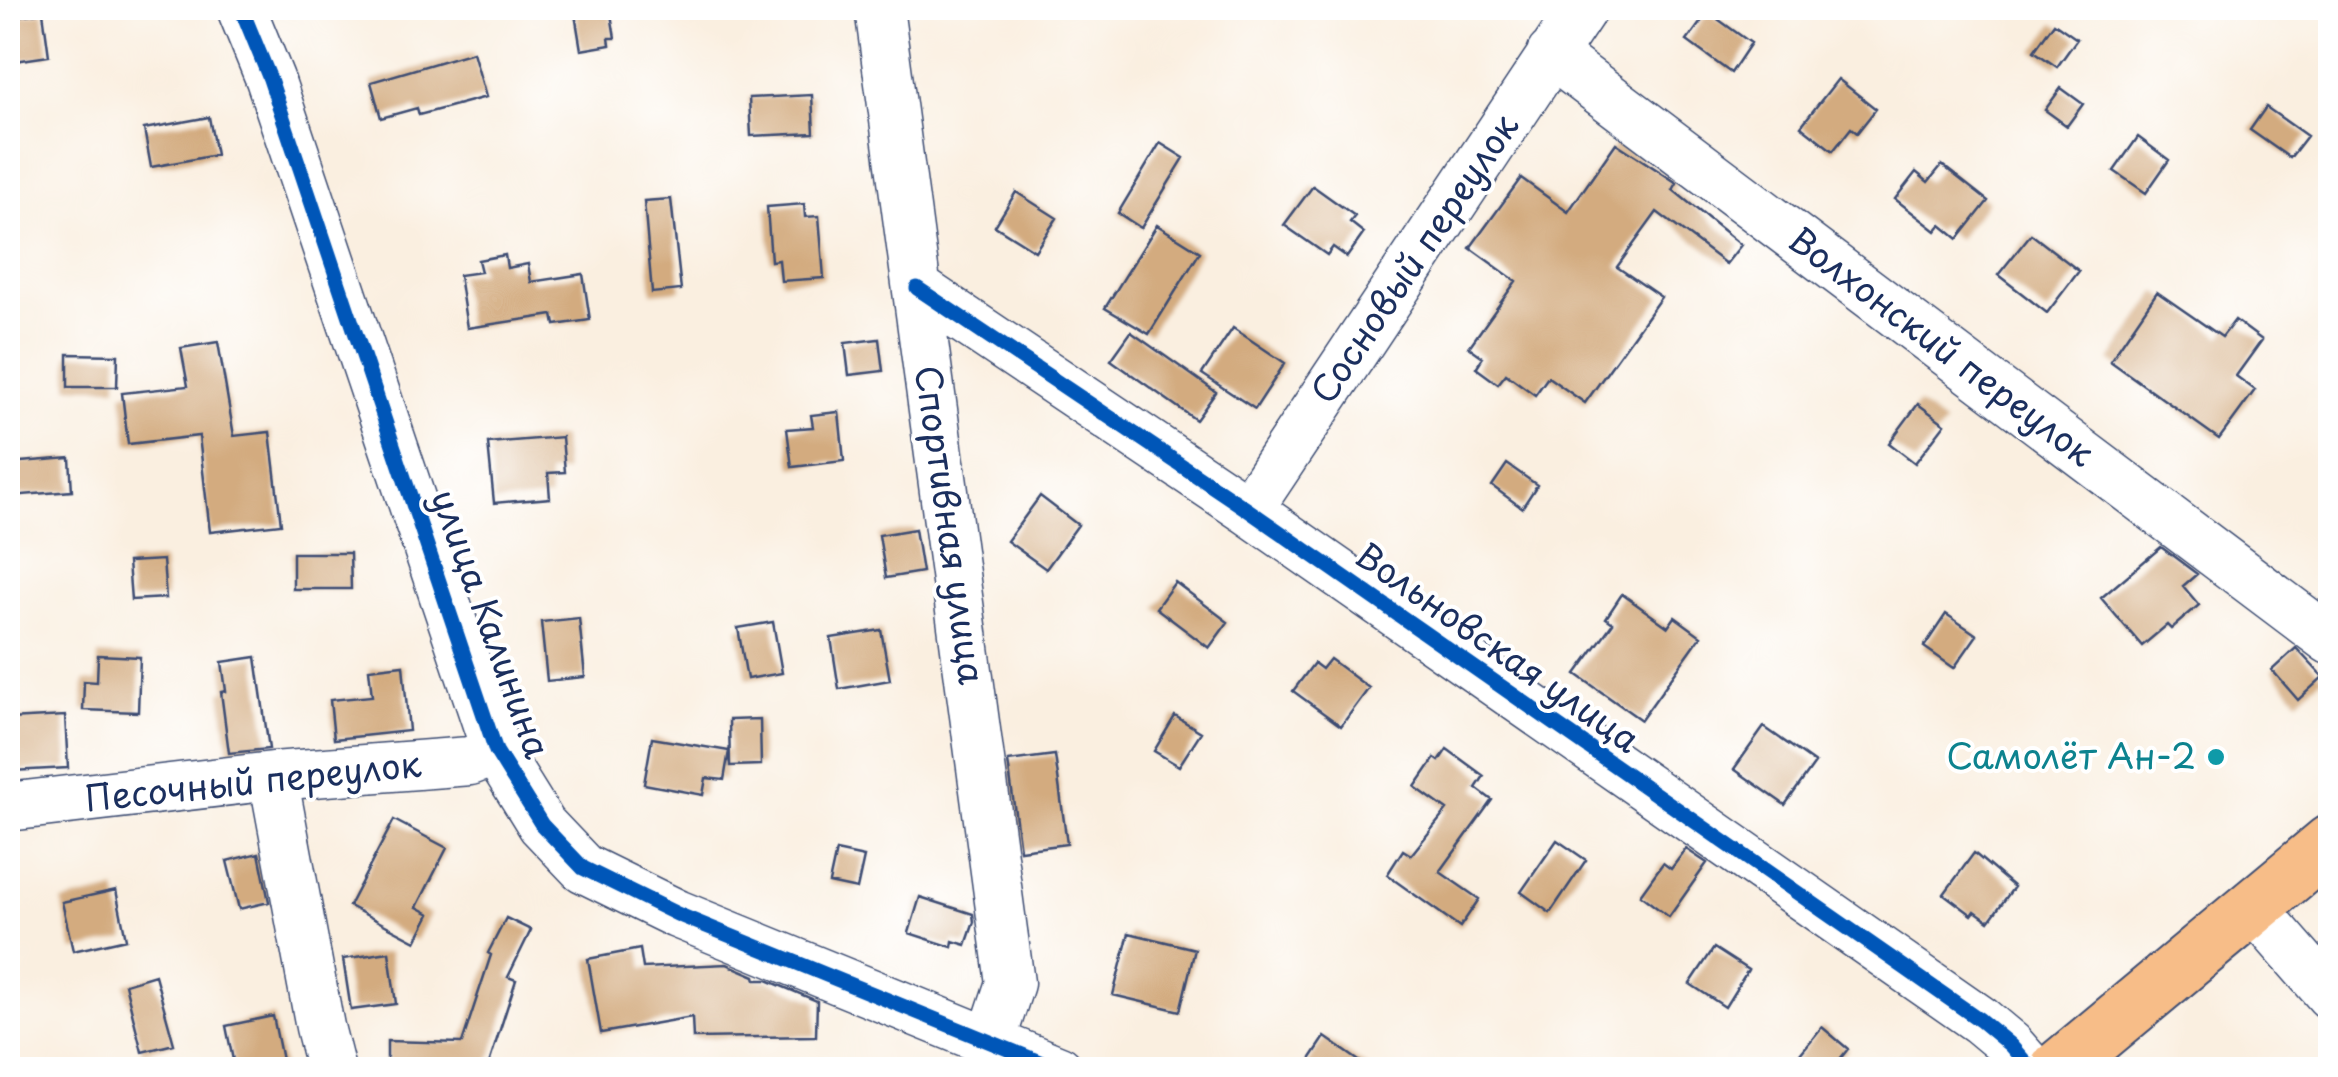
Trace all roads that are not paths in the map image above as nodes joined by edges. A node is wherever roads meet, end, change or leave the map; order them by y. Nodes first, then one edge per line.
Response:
1 (241, 8) edge
2 (879, 8) edge
3 (1583, 8) edge
4 (1551, 54) junction
5 (917, 288) junction
6 (1248, 510) junction
7 (2330, 640) edge
8 (496, 751) junction
9 (273, 776) junction
10 (8, 807) edge
11 (2330, 843) edge
12 (2253, 907) junction
13 (2330, 995) edge
14 (991, 1041) junction
15 (331, 1070) edge
16 (1059, 1070) edge
17 (2032, 1070) edge
18 (2057, 1070) edge

1 - 8 street, улица Калинина
2 - 5 street, Спортивная улица
3 - 4 street, Сосновый переулок
4 - 6 street, Сосновый переулок
4 - 7 street, Волхонский переулок
5 - 6 street, Вольновская улица
5 - 14 street, Спортивная улица
6 - 17 street, Вольновская улица
8 - 9 street, Песочный переулок
8 - 14 street, улица Калинина
9 - 10 street, Песочный переулок
9 - 15 street
11 - 12 main road
12 - 13 street
12 - 18 main road
14 - 16 street, улица Калинина

